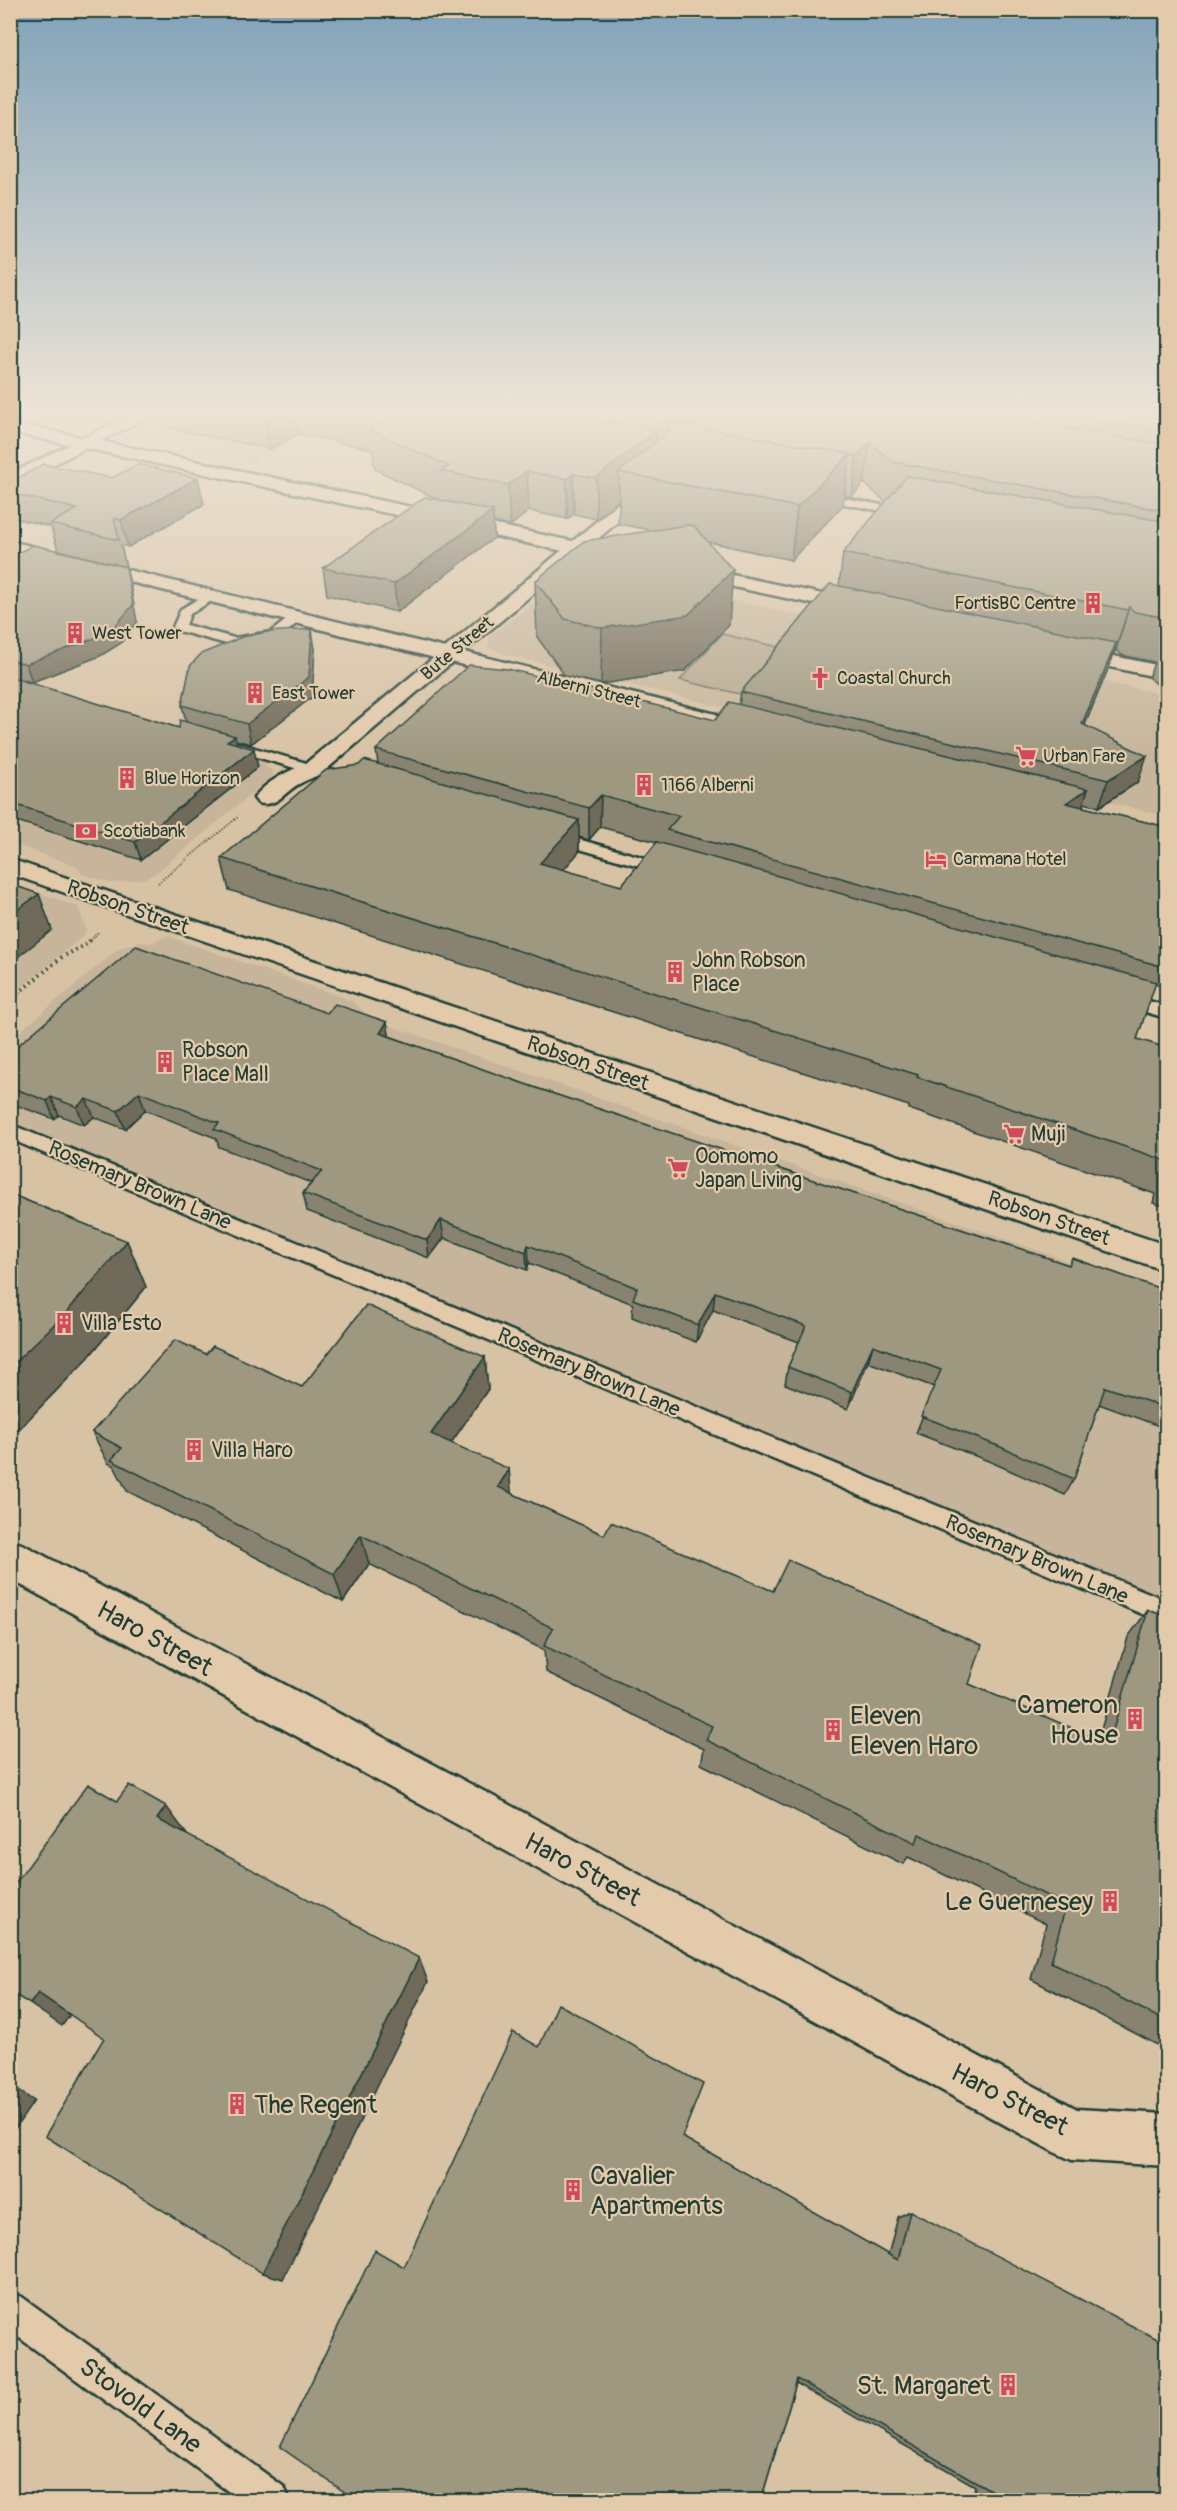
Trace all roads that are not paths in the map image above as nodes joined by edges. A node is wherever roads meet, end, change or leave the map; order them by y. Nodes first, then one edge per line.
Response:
1 (489, 529) edge
2 (599, 529) edge
3 (10, 546) edge
4 (577, 548) junction
5 (640, 562) edge
6 (675, 569) edge
7 (212, 595) junction
8 (874, 611) edge
9 (298, 616) junction
10 (179, 627) junction
11 (169, 637) dead end
12 (234, 642) junction
13 (1050, 648) edge
14 (218, 652) edge
15 (450, 654) junction
16 (1167, 673) edge
17 (731, 724) edge
18 (216, 741) edge
19 (313, 769) junction
20 (347, 778) edge
21 (266, 798) road end
22 (534, 831) edge
23 (10, 866) edge
24 (681, 873) edge
25 (1103, 994) edge
26 (1167, 1012) edge
27 (10, 1131) edge
28 (1167, 1258) edge
29 (10, 1558) edge
30 (1167, 1612) edge
31 (1167, 2140) edge
32 (10, 2309) edge
33 (271, 2500) edge

1 - 4 main road
2 - 4 main road, Bute Street
3 - 7 main road, Alberni Street
4 - 5 main road
4 - 15 main road, Bute Street
6 - 8 main road
7 - 9 main road, Alberni Street
7 - 10 lane
9 - 12 lane
9 - 15 main road, Alberni Street
10 - 11 lane
10 - 12 lane
12 - 14 lane
13 - 16 main road
15 - 17 main road, Alberni Street
15 - 19 main road, Bute Street
18 - 19 lane
19 - 20 lane
19 - 21 main road, Bute Street
22 - 24 lane
23 - 28 main road, Robson Street
25 - 26 lane
27 - 30 lane, Rosemary Brown Lane
29 - 31 main road, Haro Street
32 - 33 lane, Stovold Lane

